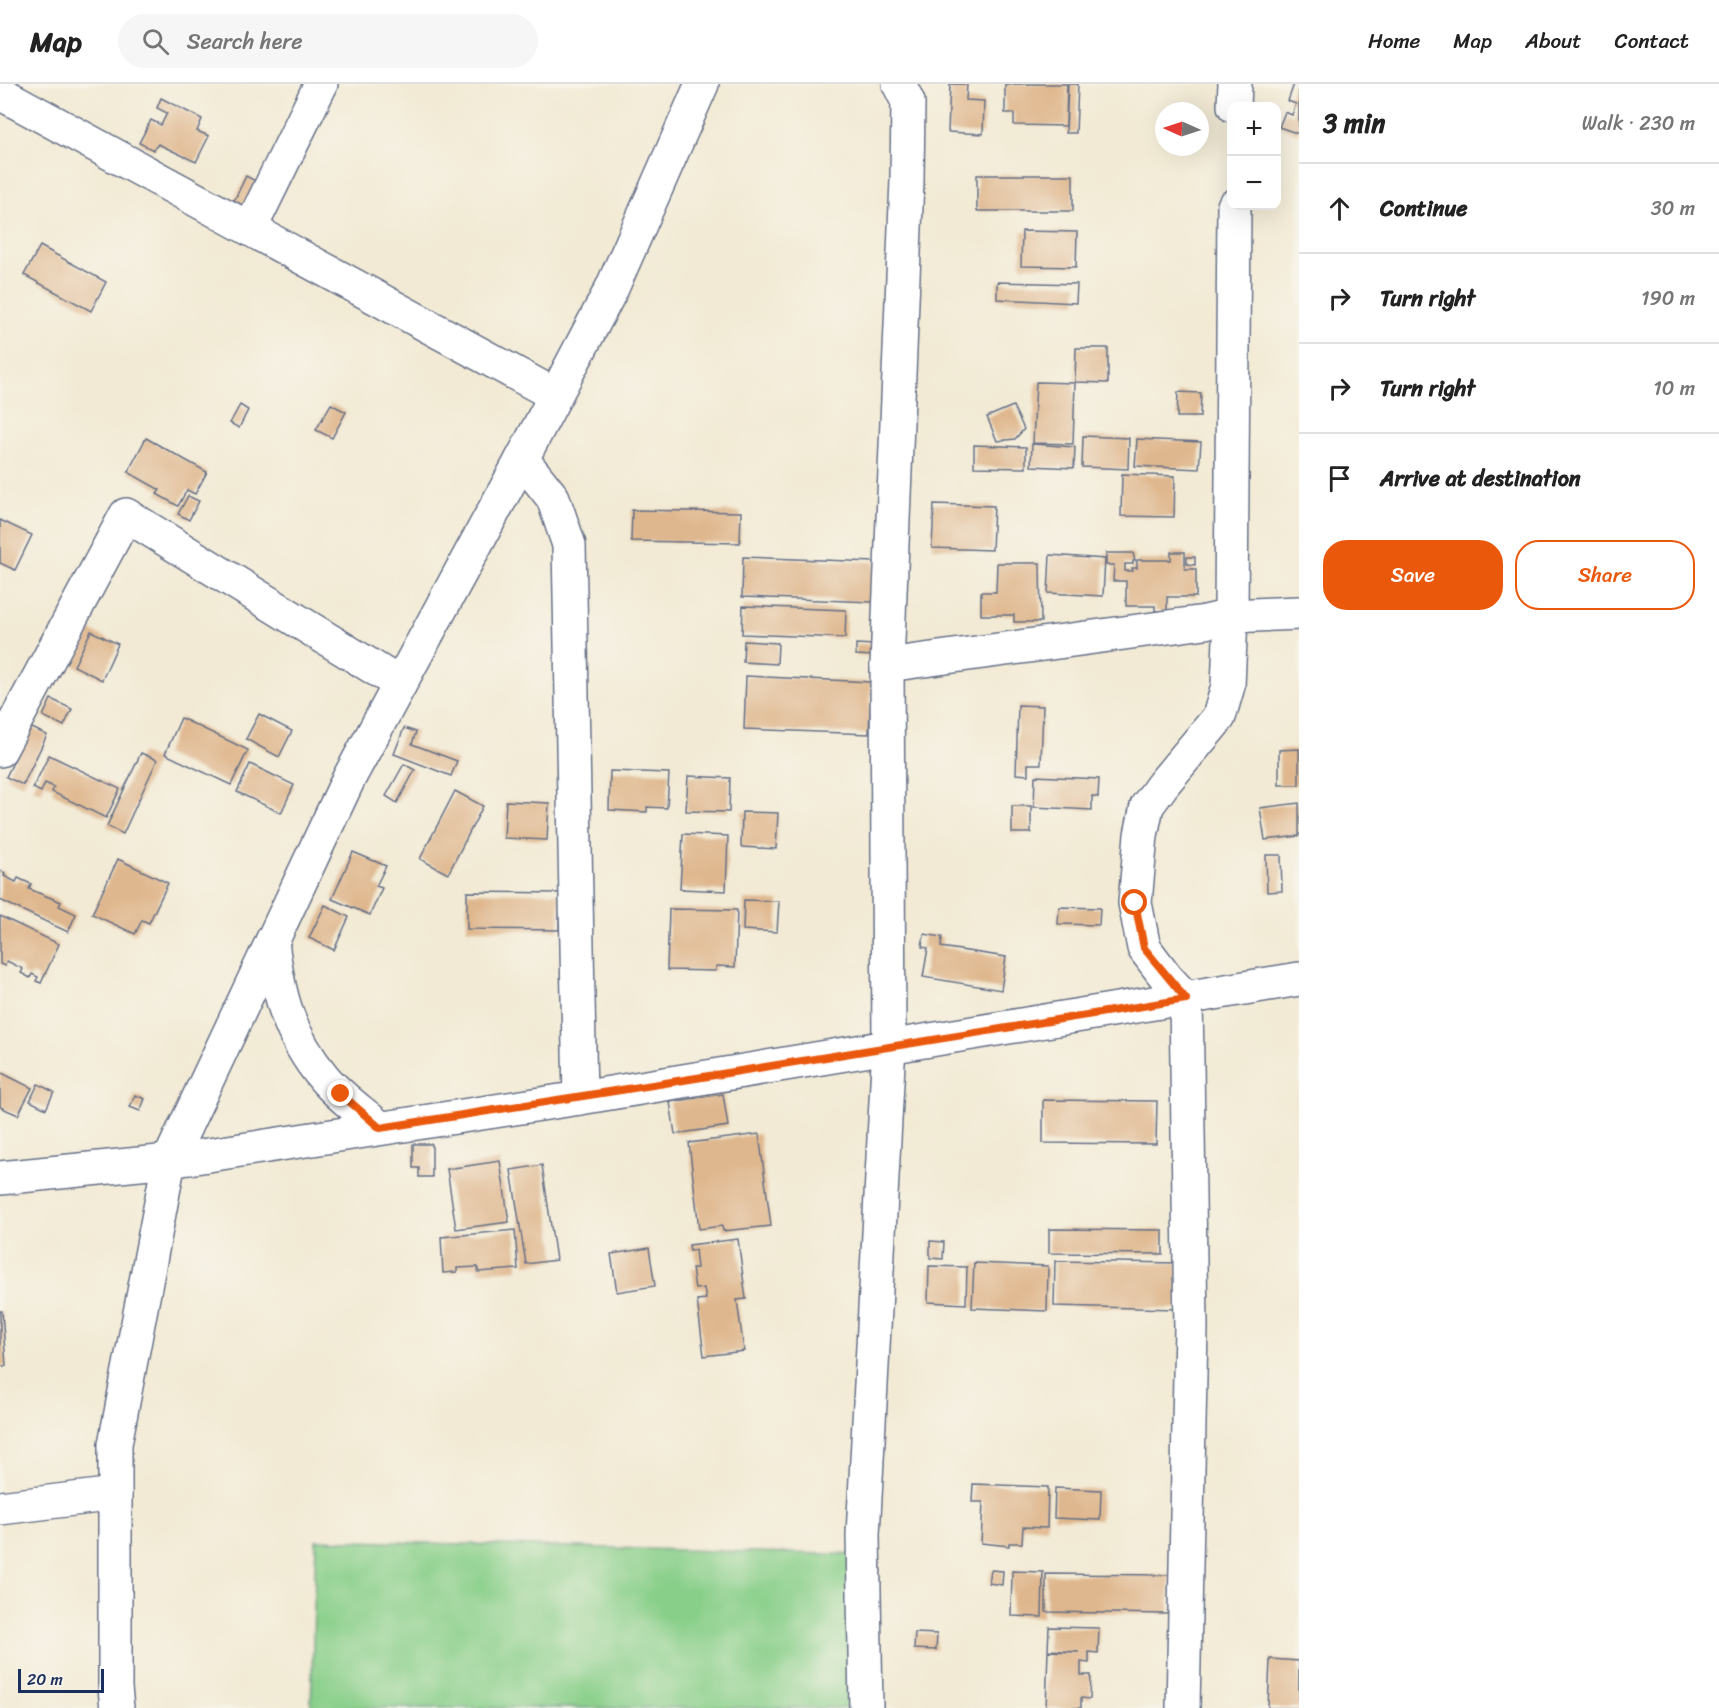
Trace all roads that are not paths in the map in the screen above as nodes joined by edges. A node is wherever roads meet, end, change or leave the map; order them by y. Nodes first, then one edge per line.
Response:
1 (321, 84) edge
2 (702, 84) edge
3 (899, 84) edge
4 (1234, 84) edge
5 (0, 93) edge
6 (1234, 102) edge
7 (1234, 210) edge
8 (250, 229) junction
9 (555, 395) junction
10 (522, 459) junction
11 (1299, 613) edge
12 (1231, 616) junction
13 (887, 665) junction
14 (400, 684) junction
15 (0, 750) edge
16 (272, 941) junction
17 (1299, 979) edge
18 (1186, 999) junction
19 (889, 1046) junction
20 (580, 1098) junction
21 (380, 1128) junction
22 (169, 1161) junction
23 (0, 1178) edge
24 (114, 1494) junction
25 (0, 1508) edge
26 (117, 1708) edge
27 (866, 1708) edge
28 (1183, 1708) edge

1 - 8 street
2 - 9 street
3 - 13 street
4 - 6 street
5 - 8 street
7 - 12 street
8 - 9 street
9 - 10 street
10 - 14 street
10 - 20 street
11 - 12 street
12 - 13 street
12 - 18 street
13 - 19 street
14 - 15 street
14 - 16 street
16 - 21 street
16 - 22 street
17 - 18 street
18 - 19 street
18 - 28 street
19 - 20 street
19 - 27 street
20 - 21 street
21 - 22 street
22 - 23 street
22 - 24 street
24 - 25 street
24 - 26 street

